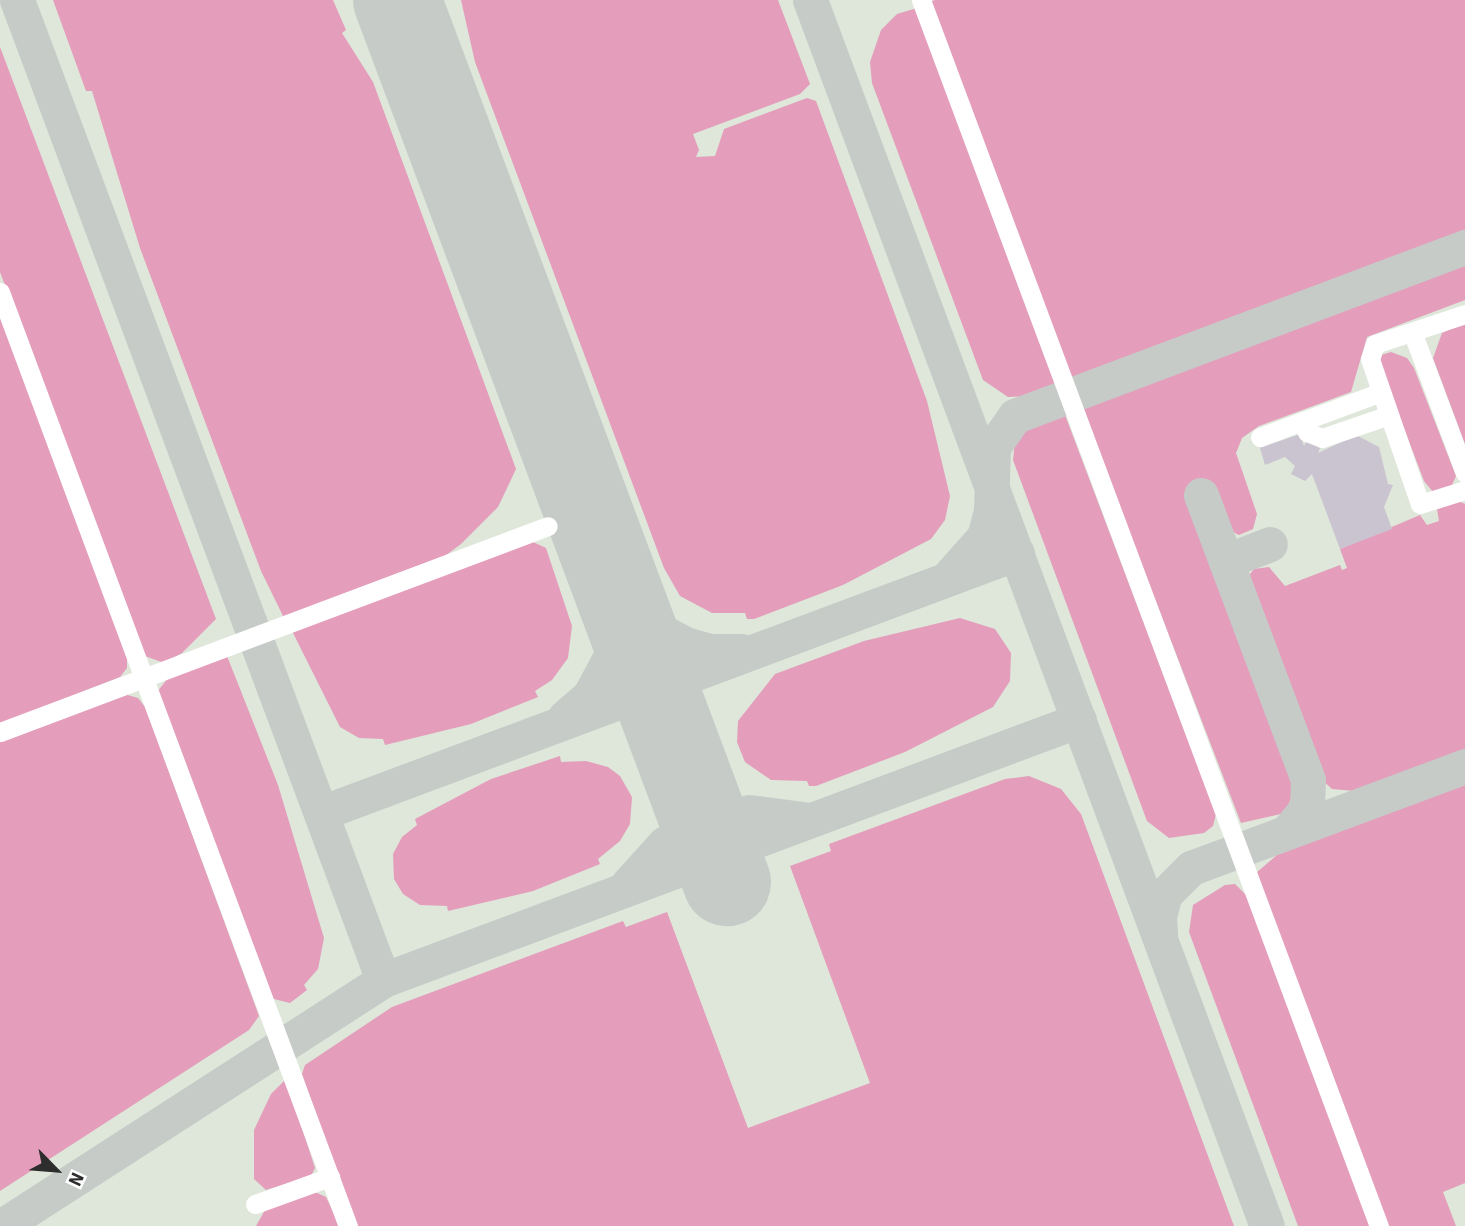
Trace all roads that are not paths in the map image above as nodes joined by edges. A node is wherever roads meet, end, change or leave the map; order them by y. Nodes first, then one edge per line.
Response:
1 (921, 0) edge
2 (0, 292) edge
3 (1465, 314) edge
4 (1413, 334) junction
5 (1381, 392) junction
6 (1389, 415) junction
7 (1303, 421) junction
8 (1260, 437) dead end
9 (1465, 473) edge
10 (1465, 490) edge
11 (548, 526) dead end
12 (144, 679) junction
13 (0, 732) edge
14 (330, 1177) junction
15 (255, 1203) dead end
16 (348, 1226) edge
17 (1379, 1226) edge

1 - 17 street
2 - 12 street
3 - 4 street
4 - 5 street
4 - 9 street
5 - 6 street
5 - 7 street
6 - 7 street
6 - 10 street
7 - 8 street
11 - 12 street
12 - 13 street
12 - 14 street
14 - 15 street
14 - 16 street

